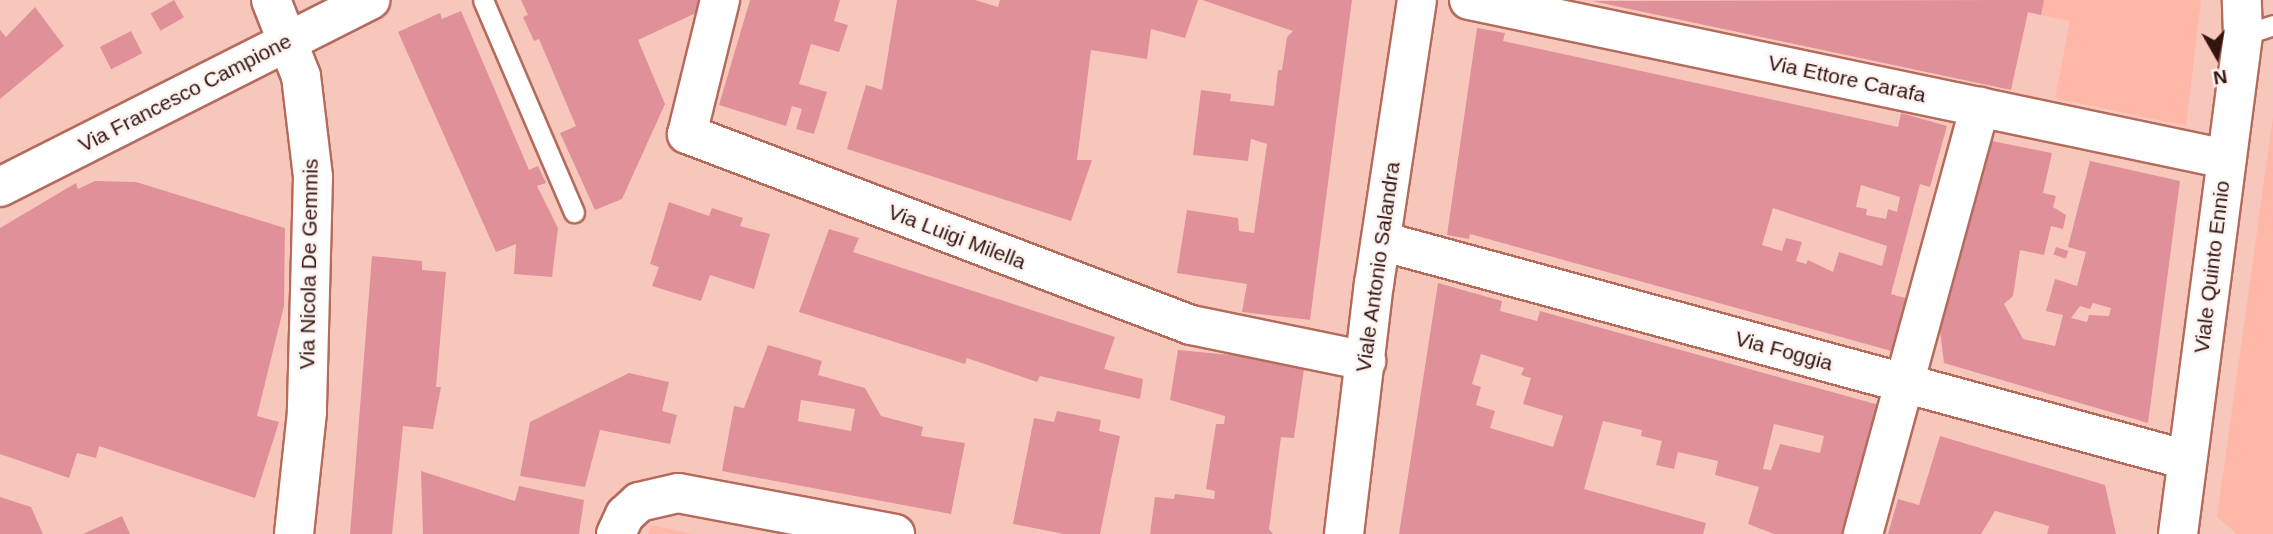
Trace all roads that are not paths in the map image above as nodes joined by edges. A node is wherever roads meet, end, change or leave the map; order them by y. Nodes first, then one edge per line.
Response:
1 (271, 0) edge
2 (371, 0) edge
3 (483, 0) edge
4 (720, 0) edge
5 (1417, 0) edge
6 (1469, 0) edge
7 (2253, 20) edge
8 (289, 41) junction
9 (1980, 107) junction
10 (2226, 159) junction
11 (0, 187) edge
12 (574, 212) dead end
13 (1381, 241) junction
14 (1366, 361) junction
15 (1904, 383) junction
16 (2187, 460) junction
17 (294, 534) edge
18 (616, 534) edge
19 (895, 534) edge
20 (1344, 534) edge
21 (1863, 534) edge
22 (2178, 534) edge

1 - 8 street, Via Nicola De Gemmis
2 - 8 street, Via Francesco Campione
3 - 12 lane
4 - 14 street, Via Luigi Milella
5 - 13 street, Viale Antonio Salandra
6 - 9 street, Via Ettore Carafa
7 - 10 street, Viale Quinto Ennio
8 - 11 street, Via Francesco Campione
8 - 17 street, Via Nicola De Gemmis
9 - 10 street, Via Ettore Carafa
9 - 15 street
10 - 16 street, Viale Quinto Ennio
13 - 14 street, Viale Antonio Salandra
13 - 15 street, Via Foggia
14 - 20 street, Viale Antonio Salandra
15 - 16 street, Via Foggia
15 - 21 street
16 - 22 street, Viale Quinto Ennio
18 - 19 street

